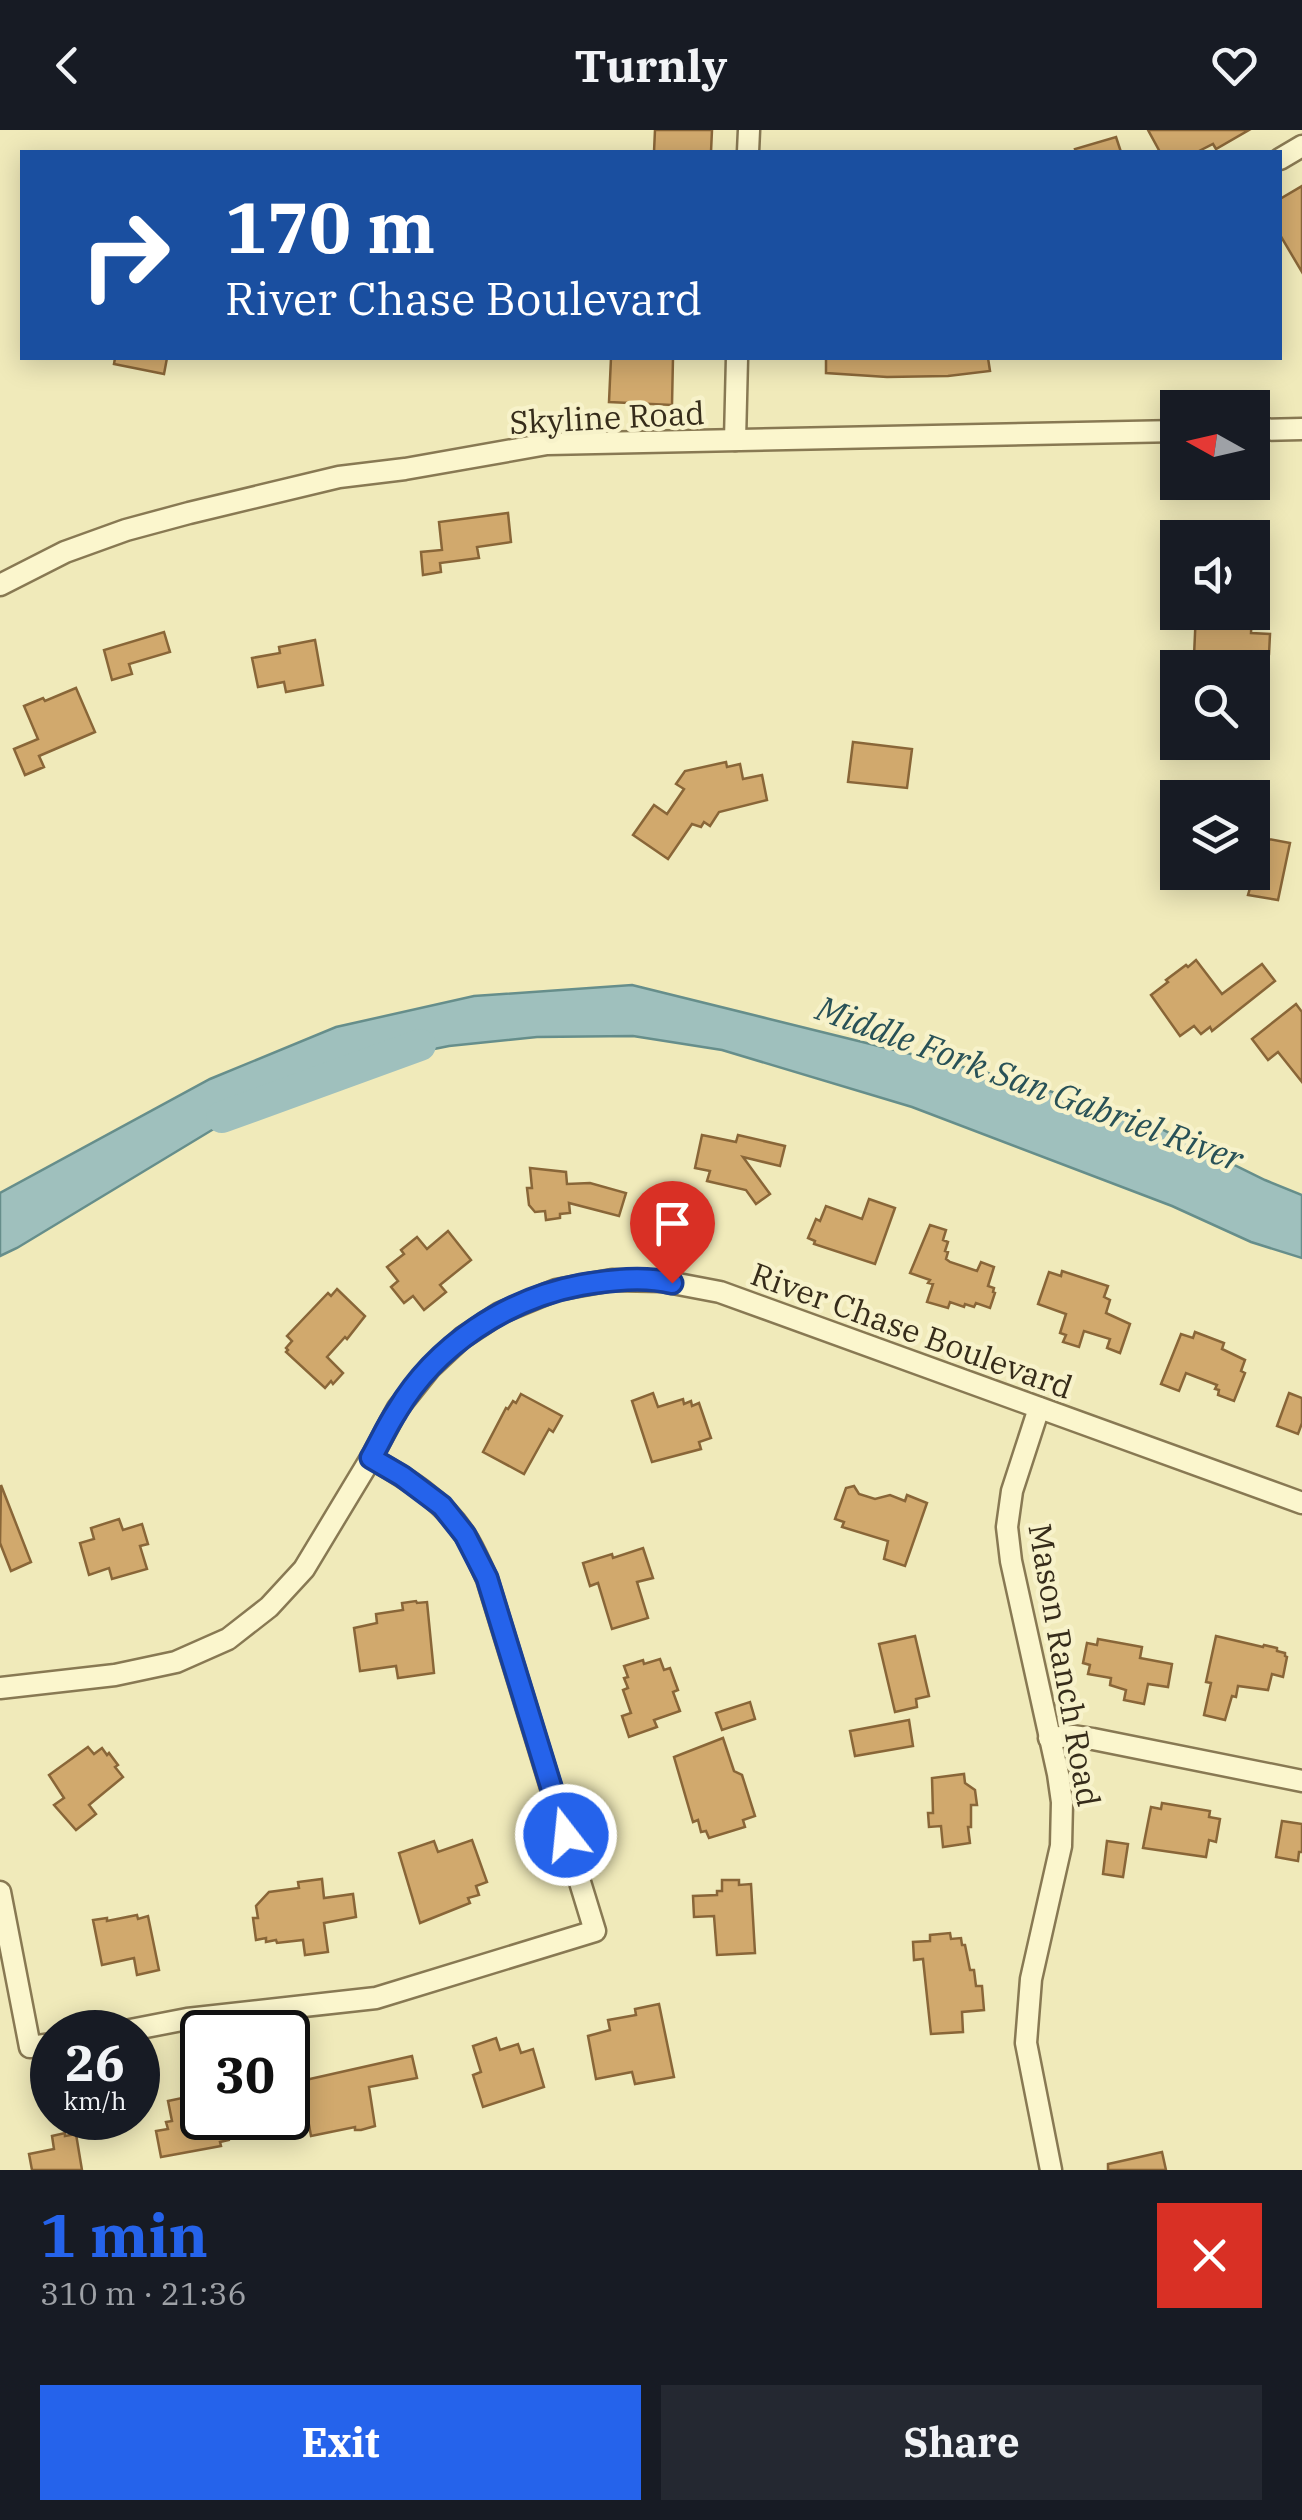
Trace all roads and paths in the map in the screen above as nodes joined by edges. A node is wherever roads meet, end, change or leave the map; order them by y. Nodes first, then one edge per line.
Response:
1 (738, 360) edge
2 (1302, 429) edge
3 (1270, 430) edge
4 (1160, 431) edge
5 (735, 440) junction
6 (0, 584) edge
7 (1039, 1408) junction
8 (371, 1458) junction
9 (1302, 1503) edge
10 (0, 1688) edge
11 (1049, 1738) junction
12 (1302, 1781) edge
13 (0, 1892) edge
14 (160, 2024) edge
15 (30, 2047) edge
16 (1051, 2170) edge

1 - 5 street
2 - 3 street
4 - 5 street, Skyline Road
5 - 6 street, Skyline Road
7 - 8 street, River Chase Boulevard
7 - 9 street, River Chase Boulevard
7 - 11 street, Mason Ranch Road
8 - 10 street, River Chase Boulevard
8 - 14 street
11 - 12 street
11 - 16 street, Mason Ranch Road
13 - 15 street

